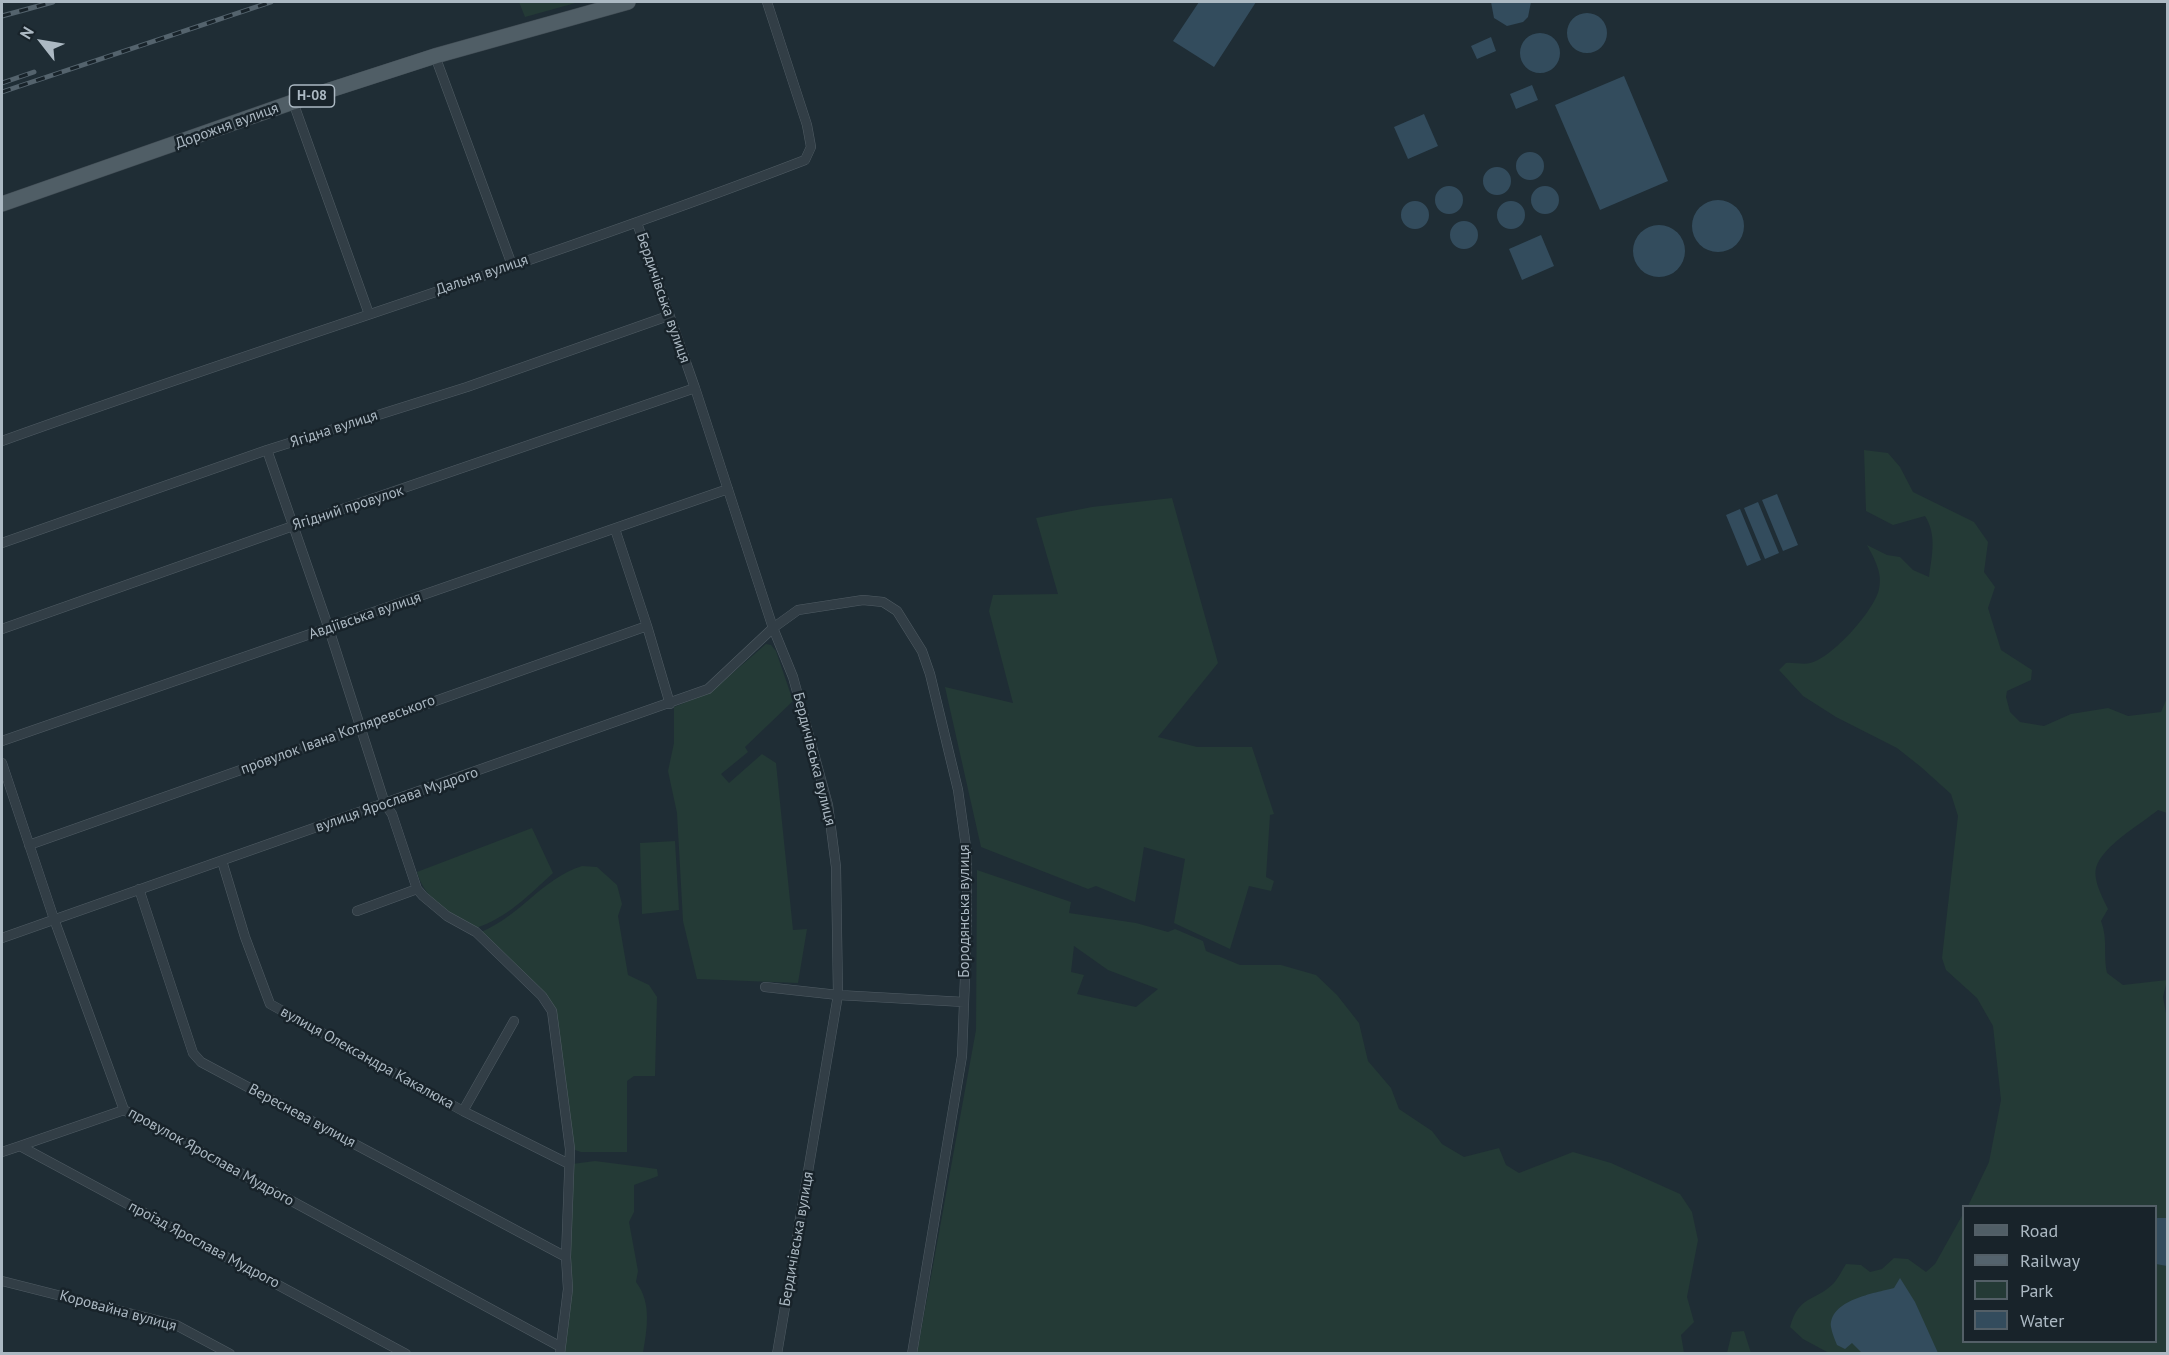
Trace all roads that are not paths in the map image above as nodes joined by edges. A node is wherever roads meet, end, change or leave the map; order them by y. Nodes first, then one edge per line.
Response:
1 (628, 2) edge
2 (767, 2) edge
3 (435, 56) junction
4 (293, 102) junction
5 (2, 204) edge
6 (637, 223) junction
7 (512, 265) junction
8 (369, 314) junction
9 (668, 316) junction
10 (695, 388) junction
11 (2, 441) edge
12 (267, 450) junction
13 (728, 489) junction
14 (293, 526) junction
15 (615, 529) junction
16 (2, 543) edge
17 (647, 626) junction
18 (329, 628) junction
19 (772, 628) junction
20 (2, 629) edge
21 (670, 704) junction
22 (361, 726) junction
23 (2, 741) edge
24 (2, 763) edge
25 (385, 804) junction
26 (29, 845) junction
27 (222, 861) junction
28 (140, 889) junction
29 (417, 889) junction
30 (357, 911) dead end
31 (54, 919) junction
32 (2, 938) edge
33 (765, 987) dead end
34 (838, 995) junction
35 (964, 1002) junction
36 (514, 1022) dead end
37 (123, 1110) junction
38 (464, 1111) junction
39 (20, 1146) junction
40 (2, 1152) edge
41 (568, 1164) junction
42 (566, 1257) junction
43 (2, 1281) edge
44 (559, 1350) edge
45 (230, 1353) edge
46 (406, 1353) edge
47 (777, 1353) edge
48 (912, 1353) edge

1 - 3 main road, Дорожня вулиця / Н-08
2 - 6 street, Дальня вулиця
3 - 4 main road, Дорожня вулиця / Н-08
3 - 7 street
4 - 5 main road, Дорожня вулиця / Н-08
4 - 8 street
6 - 7 street, Дальня вулиця
6 - 9 street, Бердичівська вулиця
7 - 8 street, Дальня вулиця
8 - 11 street, Дальня вулиця
9 - 10 street, Бердичівська вулиця
9 - 12 street, Ягідна вулиця
10 - 13 street, Бердичівська вулиця
10 - 14 street, Ягідний провулок
12 - 14 street
12 - 16 street, Ягідна вулиця
13 - 15 street, Авдіївська вулиця
13 - 19 street, Бердичівська вулиця
14 - 18 street
14 - 20 street, Ягідний провулок
15 - 17 street
15 - 18 street, Авдіївська вулиця
17 - 21 street
17 - 22 street, провулок Івана Котляревського
18 - 22 street
18 - 23 street, Авдіївська вулиця
19 - 21 street, вулиця Ярослава Мудрого
19 - 34 street, Бердичівська вулиця
19 - 35 street, Бородянська вулиця
21 - 25 street, вулиця Ярослава Мудрого
22 - 25 street
22 - 26 street, провулок Івана Котляревського
24 - 26 street, провулок Ярослава Мудрого
25 - 27 street, вулиця Ярослава Мудрого
25 - 29 street
26 - 31 street, провулок Ярослава Мудрого
27 - 28 street, вулиця Ярослава Мудрого
27 - 38 street, вулиця Олександра Какалюка
28 - 31 street, вулиця Ярослава Мудрого
28 - 42 street, Вереснева вулиця
29 - 30 street
29 - 41 street
31 - 32 street, вулиця Ярослава Мудрого
31 - 37 street, провулок Ярослава Мудрого
33 - 34 street
34 - 35 street
34 - 47 street, Бердичівська вулиця
35 - 48 street, Бородянська вулиця
36 - 38 street
37 - 39 street
37 - 44 street, провулок Ярослава Мудрого
38 - 41 street, вулиця Олександра Какалюка
39 - 40 street
39 - 46 street, проїзд Ярослава Мудрого
41 - 42 street
42 - 44 street
43 - 45 street, Коровайна вулиця

